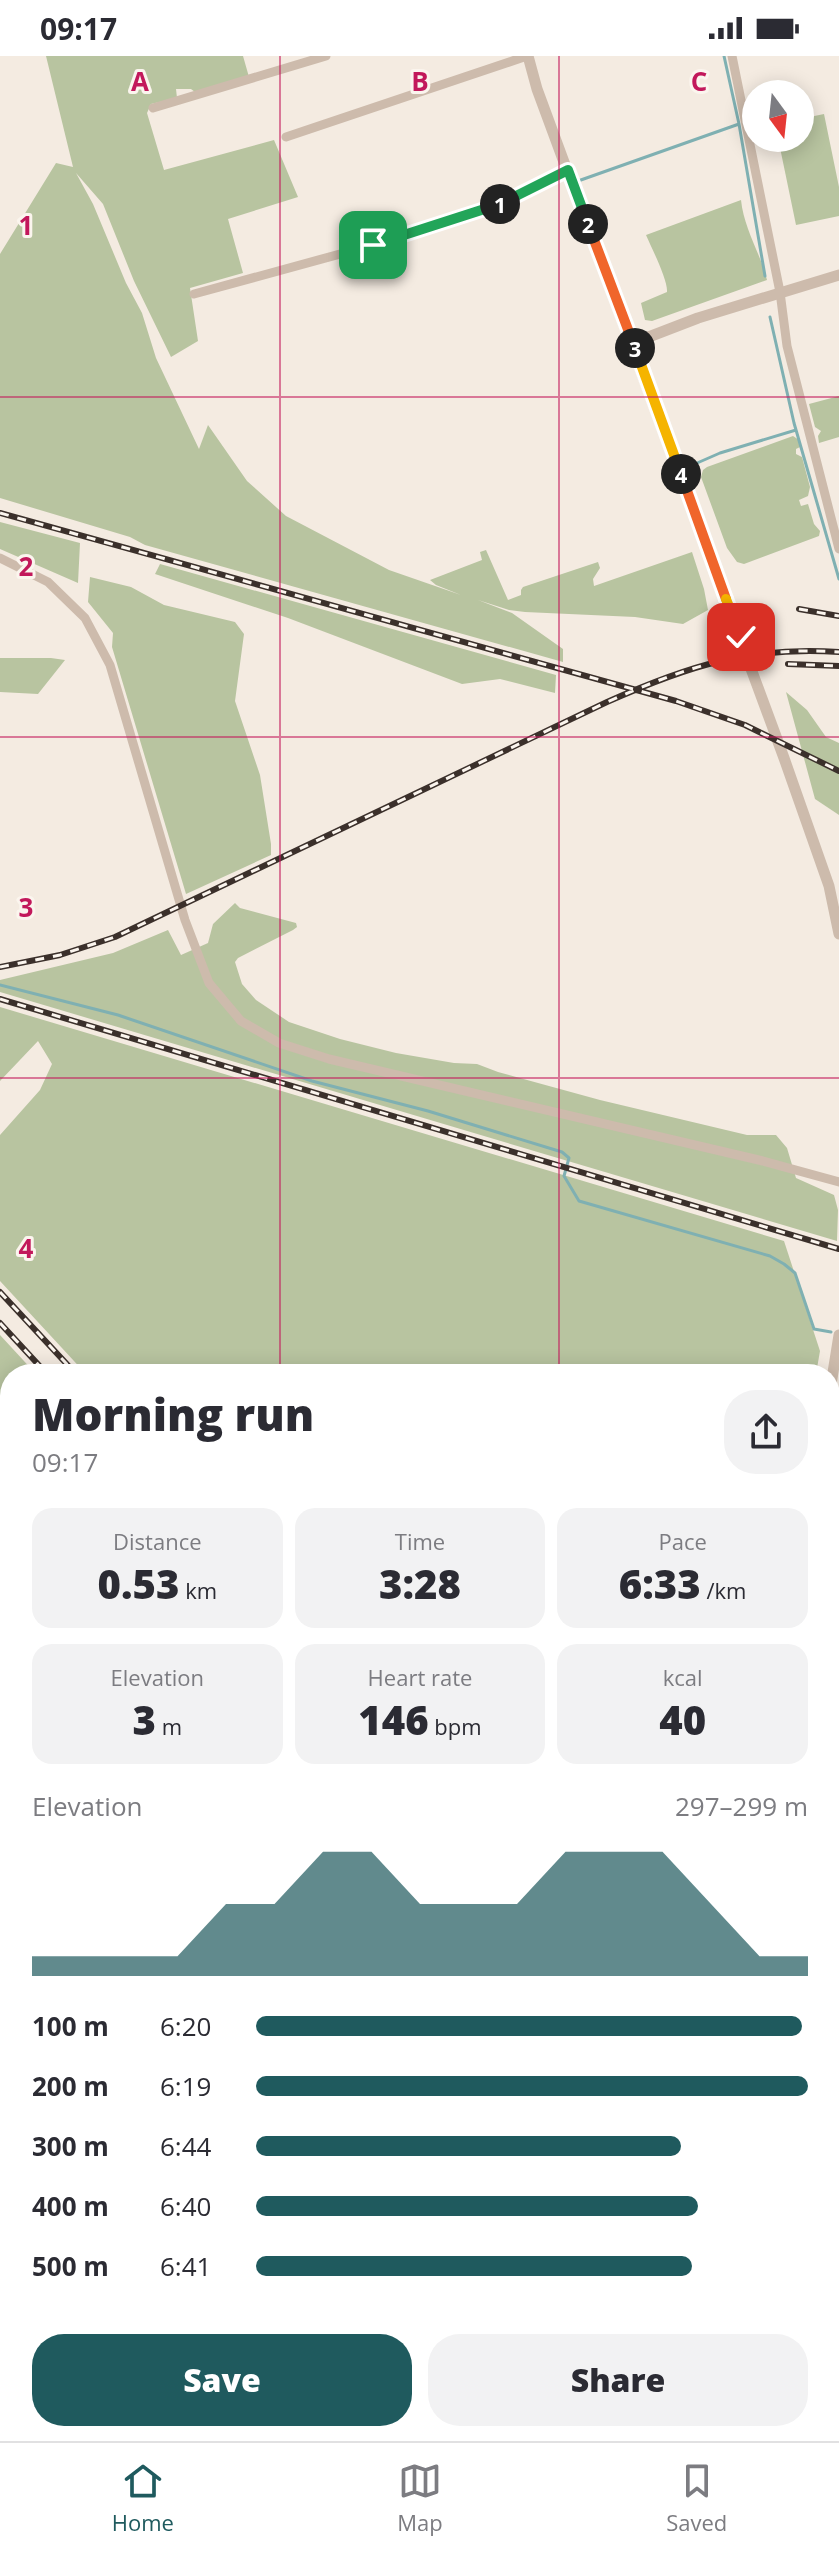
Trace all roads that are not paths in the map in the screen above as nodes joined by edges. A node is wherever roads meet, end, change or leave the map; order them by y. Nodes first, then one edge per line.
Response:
1 (326, 56) edge
2 (527, 56) edge
3 (732, 56) edge
4 (153, 108) dead end
5 (286, 137) dead end
6 (568, 170) junction
7 (839, 275) edge
8 (780, 292) junction
9 (194, 294) dead end
10 (633, 343) junction
11 (839, 549) edge
12 (0, 558) edge
13 (839, 934) edge
14 (839, 1182) edge
15 (839, 1335) edge
16 (834, 1364) edge

1 - 4 street
2 - 5 street
2 - 6 street
3 - 8 street
6 - 9 street
6 - 10 street
7 - 8 street
8 - 10 street
8 - 11 street
10 - 13 street
12 - 14 street
15 - 16 street

